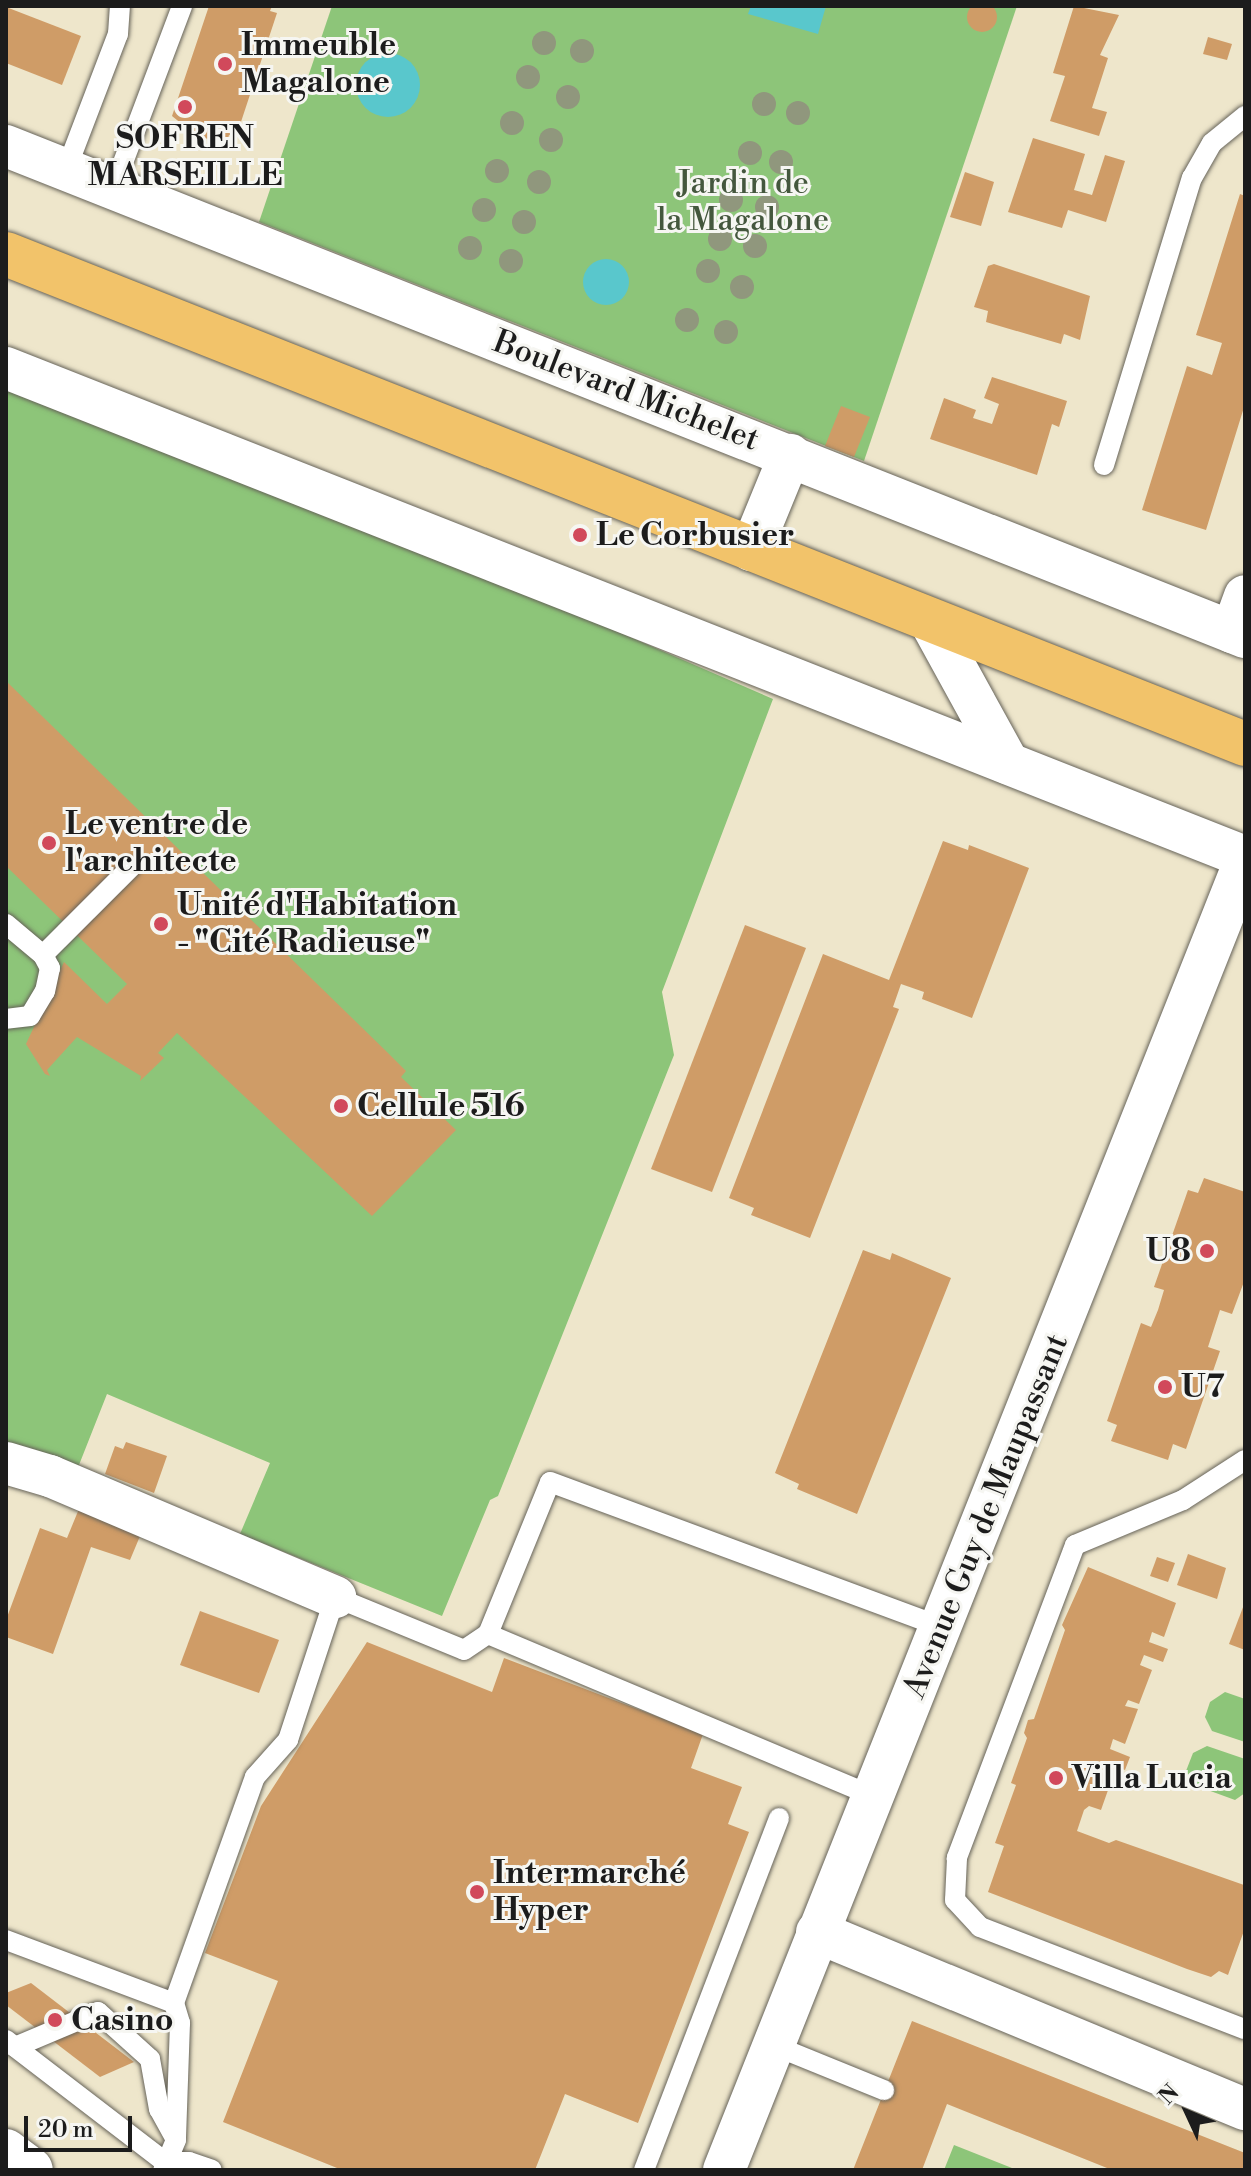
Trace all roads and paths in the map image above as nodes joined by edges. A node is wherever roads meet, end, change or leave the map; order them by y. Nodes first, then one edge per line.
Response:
1 (120, 6) edge
2 (182, 6) edge
3 (1245, 116) edge
4 (6, 146) edge
5 (66, 170) junction
6 (113, 189) junction
7 (6, 254) edge
8 (6, 368) edge
9 (795, 445) junction
10 (1104, 465) dead end
11 (751, 550) junction
12 (1241, 621) edge
13 (931, 623) junction
14 (1245, 744) edge
15 (1008, 763) junction
16 (1245, 859) edge
17 (131, 867) dead end
18 (6, 924) edge
19 (43, 955) junction
20 (6, 1019) edge
21 (1245, 1460) edge
22 (6, 1463) edge
23 (335, 1597) junction
24 (942, 1627) junction
25 (488, 1634) junction
26 (873, 1796) junction
27 (779, 1818) dead end
28 (817, 1932) junction
29 (6, 1940) edge
30 (174, 2003) junction
31 (1245, 2029) edge
32 (10, 2044) edge
33 (773, 2045) junction
34 (884, 2090) dead end
35 (1245, 2109) edge
36 (176, 2140) junction
37 (6, 2151) edge
38 (164, 2166) edge
39 (31, 2170) edge
40 (212, 2170) edge
41 (644, 2170) edge
42 (724, 2170) edge

1 - 5 lane
2 - 6 lane
3 - 10 lane
4 - 5 street, Boulevard Michelet
5 - 6 street, Boulevard Michelet
6 - 9 street, Boulevard Michelet
7 - 11 main road
8 - 15 street
9 - 11 street
9 - 12 street, Boulevard Michelet
11 - 13 main road
13 - 14 main road
13 - 15 street
15 - 16 street
16 - 24 street, Avenue Guy de Maupassant
17 - 19 lane
18 - 19 lane
19 - 20 lane
21 - 31 lane
22 - 23 street
23 - 25 lane
23 - 30 lane
24 - 25 lane
24 - 26 street, Avenue Guy de Maupassant
25 - 26 lane
26 - 28 street, Avenue Guy de Maupassant
27 - 41 lane
28 - 33 street, Avenue Guy de Maupassant
28 - 35 street
29 - 30 lane
30 - 36 lane
32 - 36 lane
32 - 38 lane
33 - 34 lane
33 - 42 street, Avenue Guy de Maupassant
36 - 38 lane
37 - 39 street
38 - 40 lane

